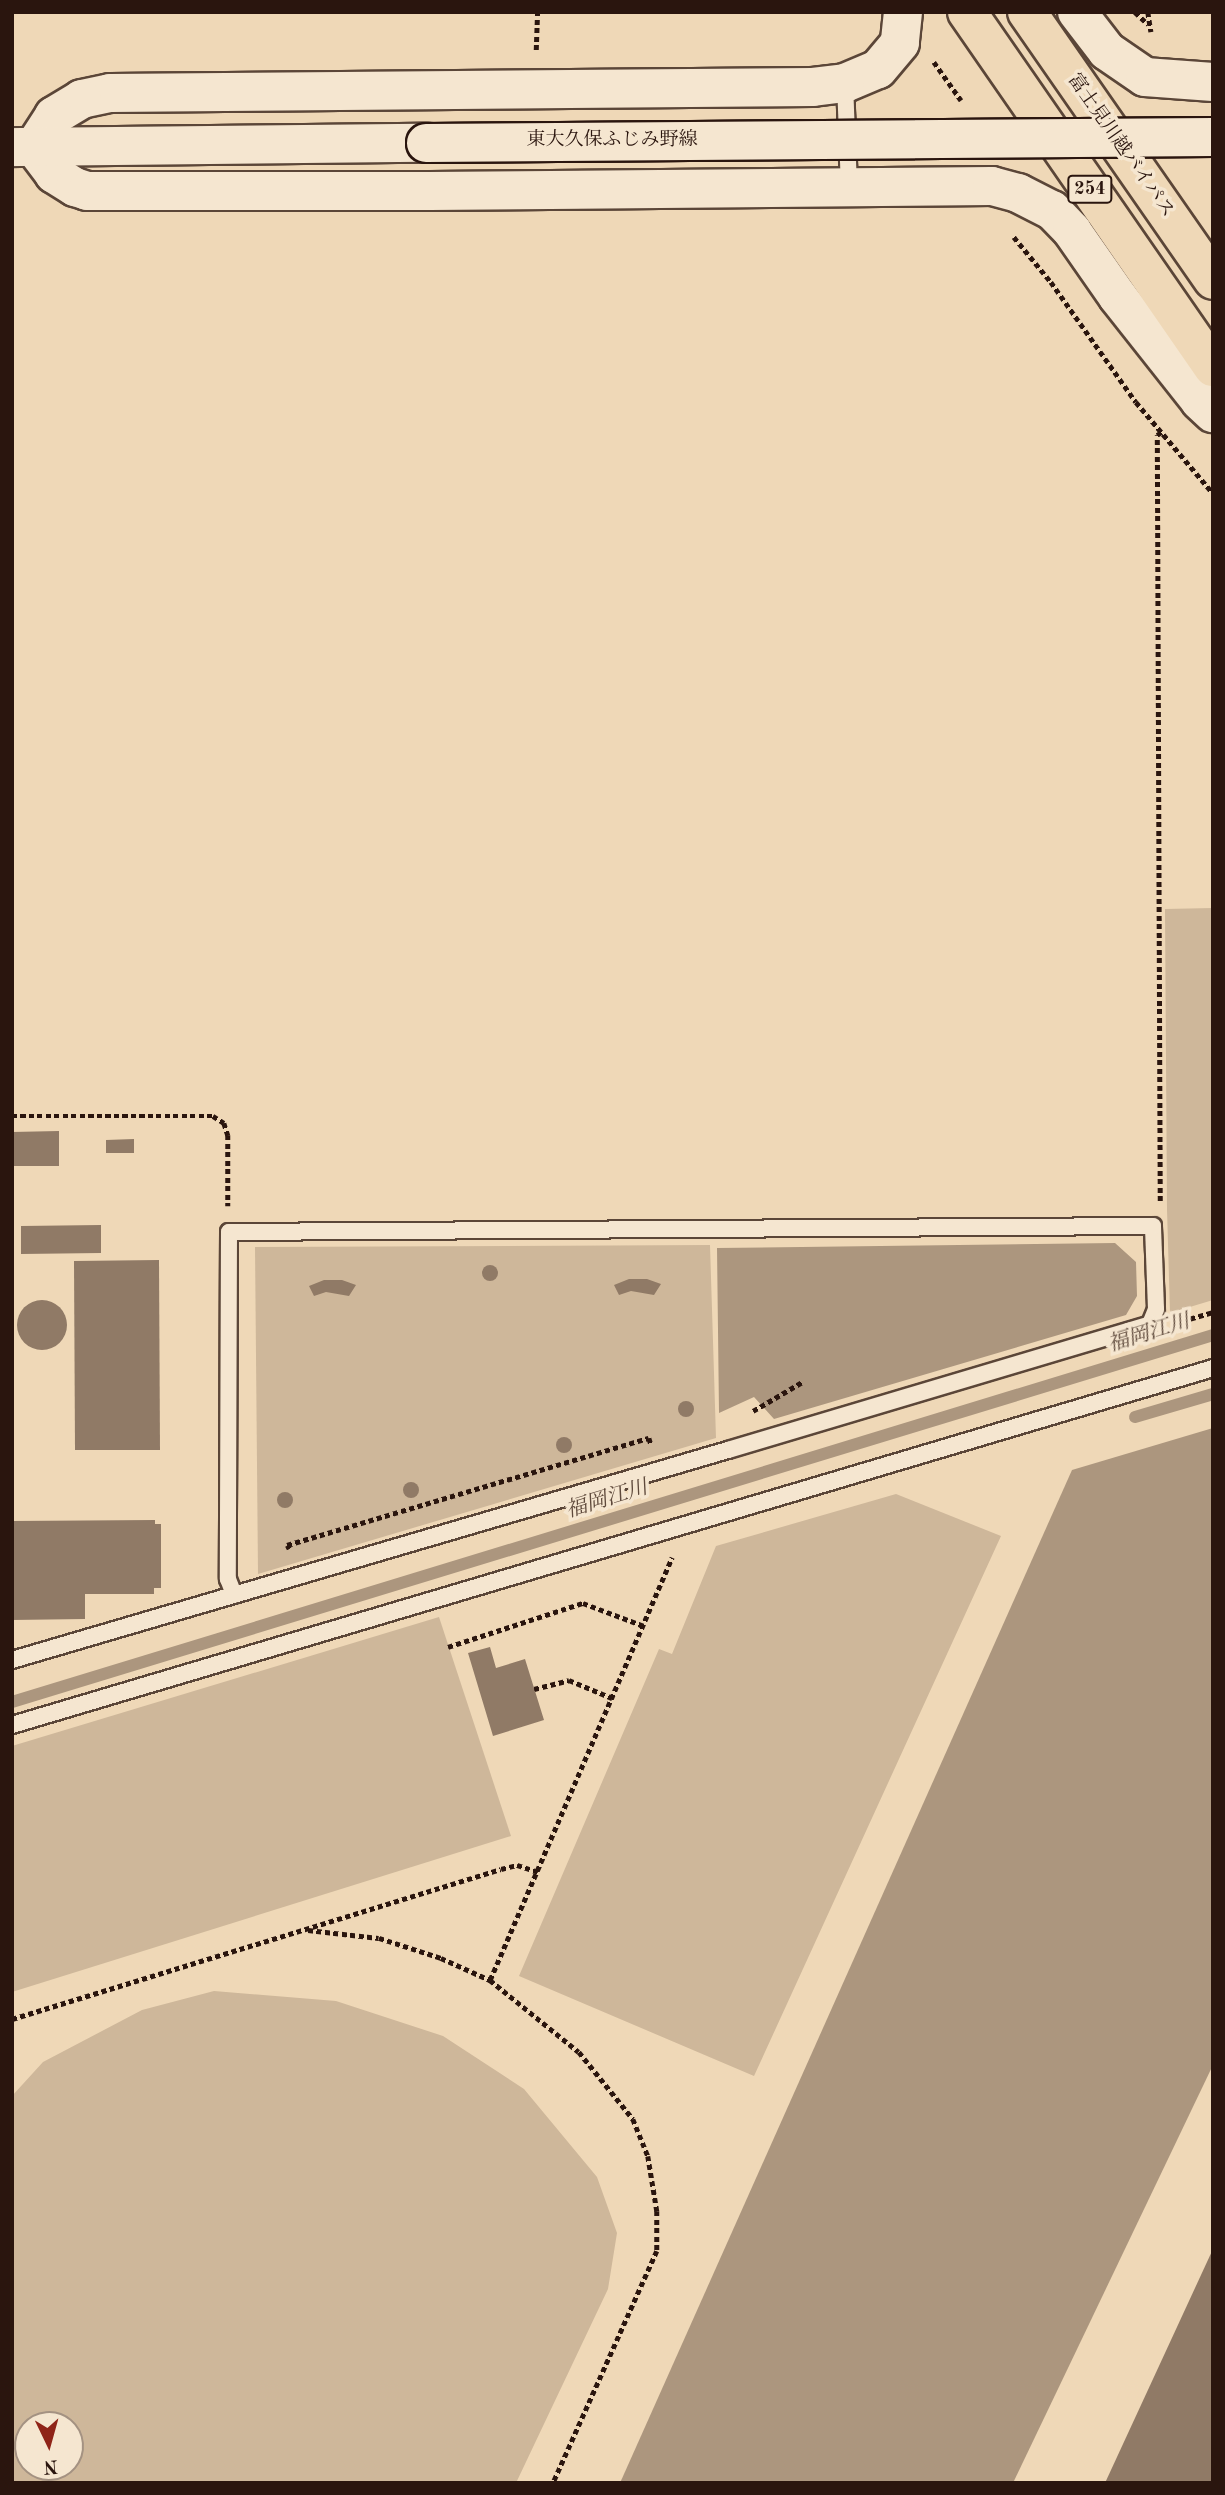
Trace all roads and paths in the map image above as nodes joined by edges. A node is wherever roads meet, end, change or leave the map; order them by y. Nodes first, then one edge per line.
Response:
1 (902, 12) edge
2 (967, 12) edge
3 (1027, 12) edge
4 (1077, 12) edge
5 (1135, 12) edge
6 (1148, 24) dead end
7 (1213, 82) edge
8 (845, 83) junction
9 (1213, 137) edge
10 (23, 147) edge
11 (849, 185) junction
12 (1008, 229) dead end
13 (1213, 280) edge
14 (1213, 366) edge
15 (1213, 413) edge
16 (1163, 431) junction
17 (1213, 493) edge
18 (12, 1116) edge
19 (1153, 1226) junction
20 (229, 1232) junction
21 (1213, 1368) edge
22 (652, 1447) dead end
23 (673, 1553) dead end
24 (298, 1576) junction
25 (234, 1595) junction
26 (644, 1626) junction
27 (448, 1647) dead end
28 (12, 1660) edge
29 (534, 1689) dead end
30 (613, 1698) junction
31 (12, 1725) edge
32 (538, 1872) junction
33 (308, 1930) junction
34 (490, 1980) junction
35 (12, 2019) edge
36 (553, 2483) edge

1 - 8 main road
2 - 14 highway, 254
3 - 13 highway, 富士見川越バイパス / 254
4 - 7 main road
5 - 6 path
8 - 10 main road
8 - 11 lane
9 - 10 main road, 東大久保ふじみ野線, bridge
10 - 11 main road
11 - 15 main road
12 - 16 path
16 - 17 path
16 - 19 path
18 - 20 path
19 - 20 lane
19 - 24 lane
20 - 25 lane
21 - 31 lane
22 - 24 path
23 - 26 path
24 - 25 lane
25 - 28 lane
26 - 27 path
26 - 30 path
29 - 30 path
30 - 32 path
32 - 33 path
32 - 34 path
33 - 34 path
33 - 35 path
34 - 36 path

